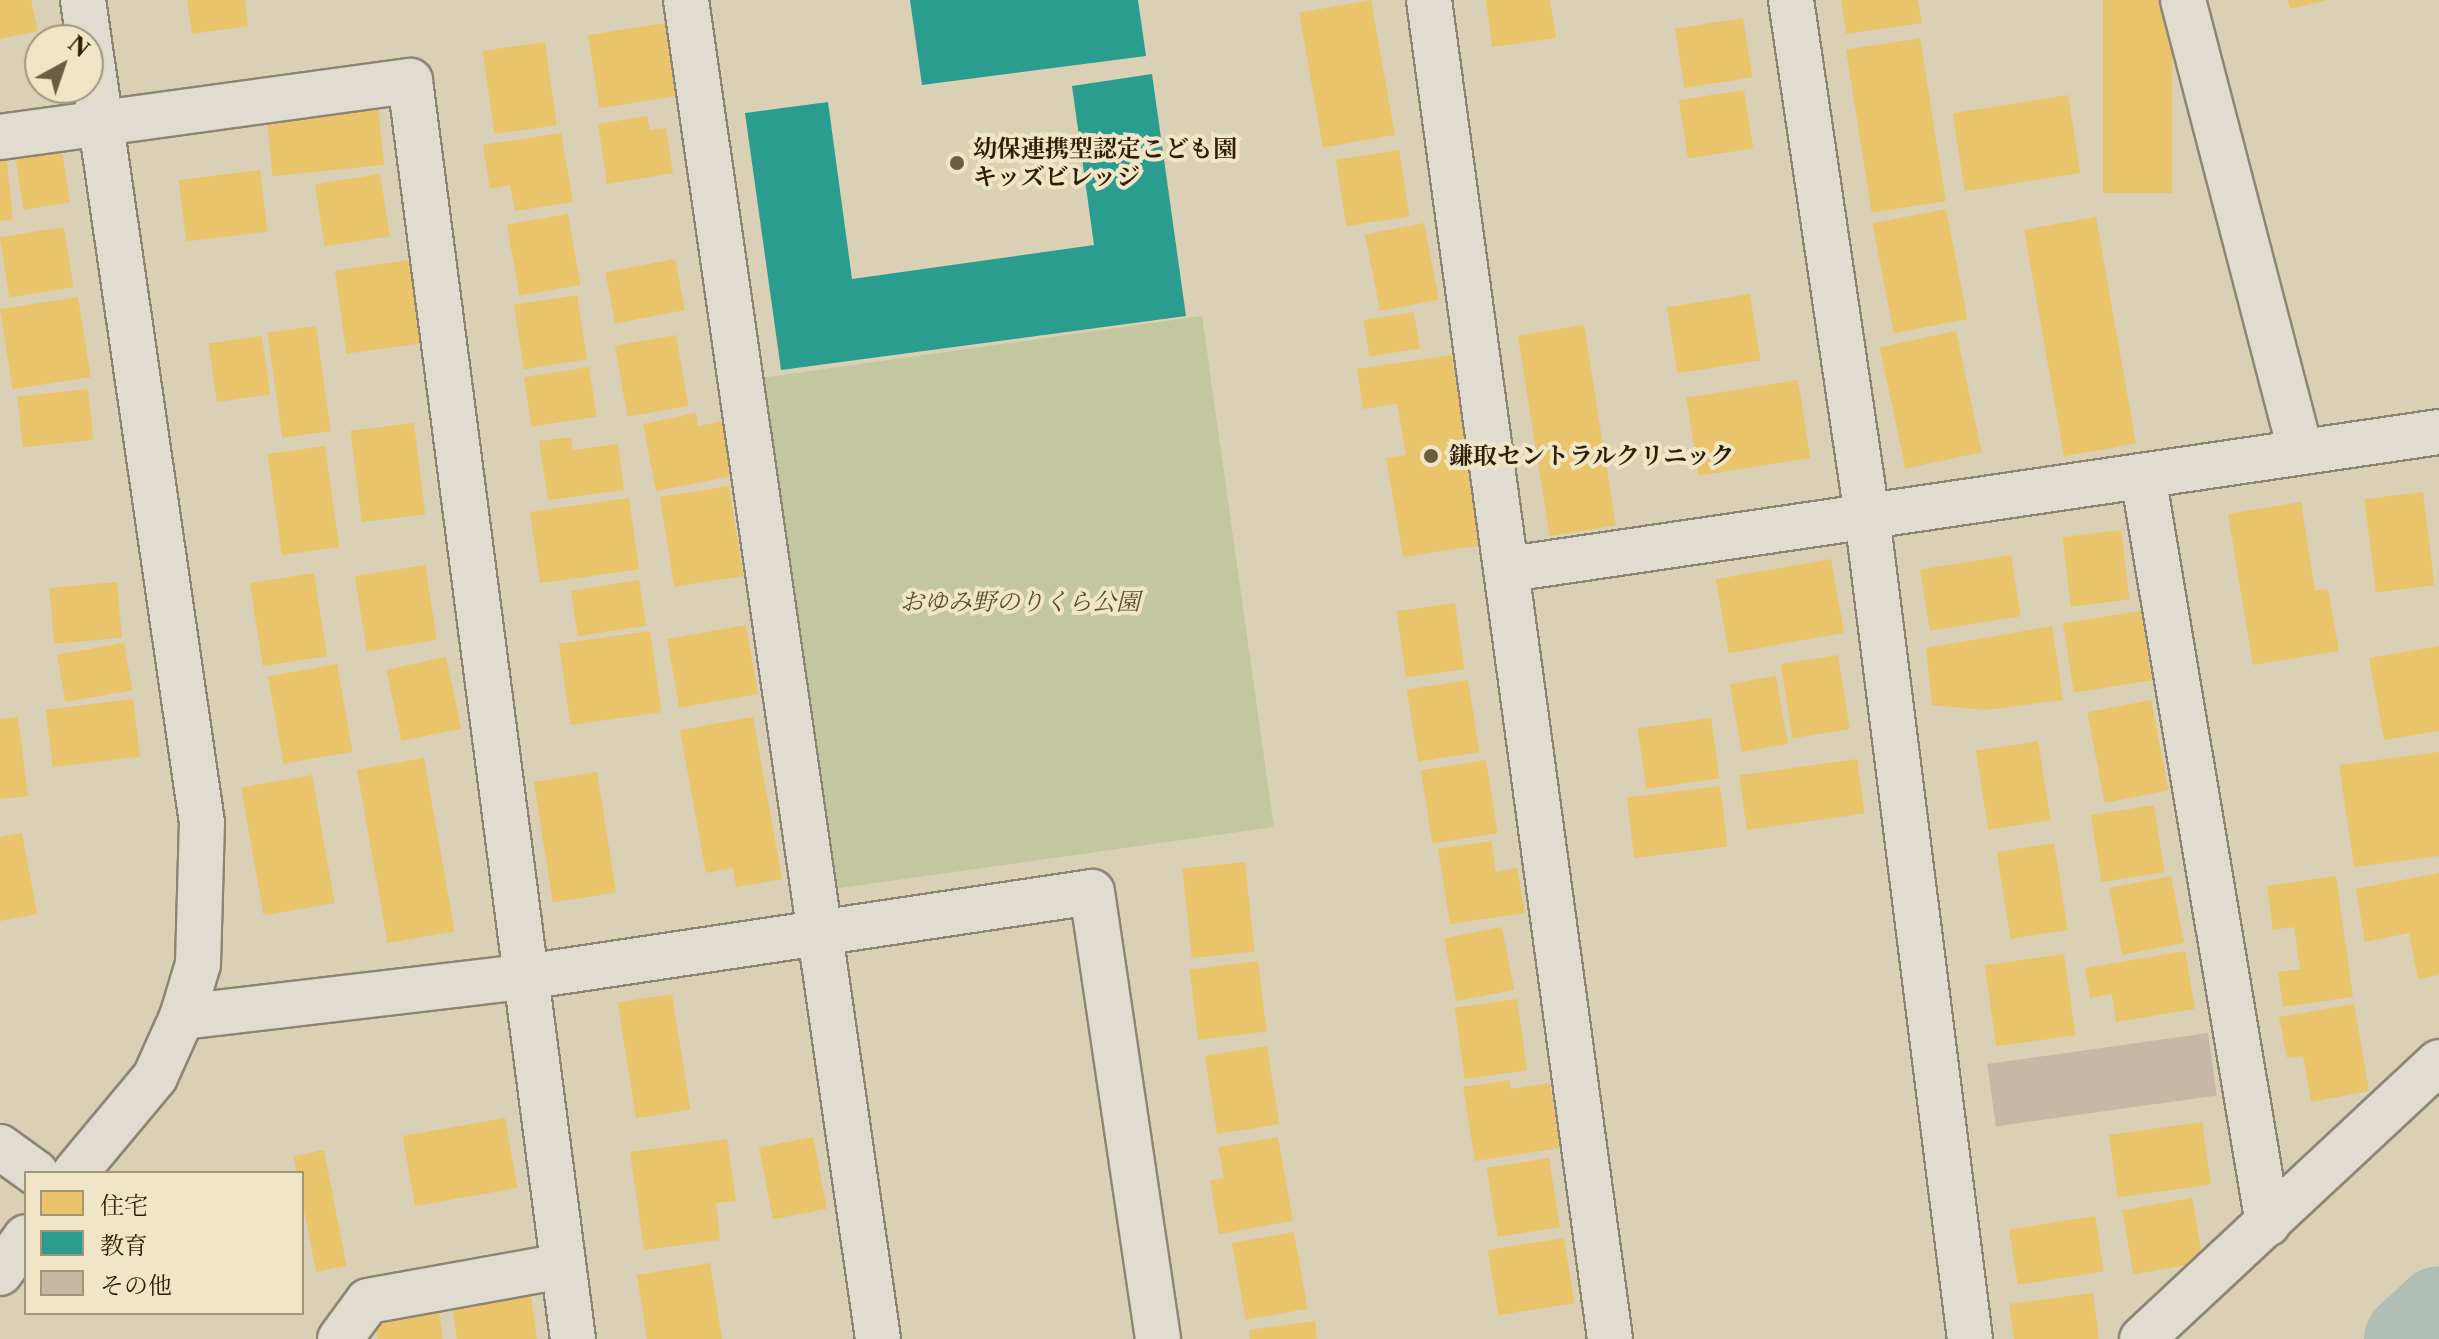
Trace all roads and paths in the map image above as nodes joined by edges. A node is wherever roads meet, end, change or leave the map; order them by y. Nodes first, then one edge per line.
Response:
1 (83, 0) edge
2 (686, 0) edge
3 (1429, 0) edge
4 (1791, 0) edge
5 (2183, 0) edge
6 (100, 126) junction
7 (0, 137) edge
8 (2439, 432) edge
9 (2301, 452) junction
10 (2143, 476) junction
11 (1867, 516) junction
12 (1510, 569) junction
13 (816, 930) junction
14 (525, 977) junction
15 (182, 1017) junction
16 (2439, 1062) edge
17 (0, 1147) edge
18 (33, 1171) edge
19 (77, 1171) edge
20 (2268, 1224) junction
21 (24, 1240) edge
22 (563, 1266) junction
23 (0, 1273) edge
24 (340, 1339) edge
25 (573, 1339) edge
26 (878, 1339) edge
27 (1158, 1339) edge
28 (1610, 1339) edge
29 (1970, 1339) edge
30 (2142, 1339) edge

1 - 6 street
2 - 13 street
3 - 12 street
4 - 11 street
5 - 9 street
6 - 7 street
6 - 14 street
6 - 15 street
8 - 9 street
9 - 10 street
10 - 11 street
10 - 20 street
11 - 12 street
11 - 29 street
12 - 28 street
13 - 14 street
13 - 26 street
13 - 27 street
14 - 15 street
14 - 22 street
15 - 19 street
16 - 20 street
17 - 18 street
20 - 30 street
21 - 23 street
22 - 24 street
22 - 25 street

